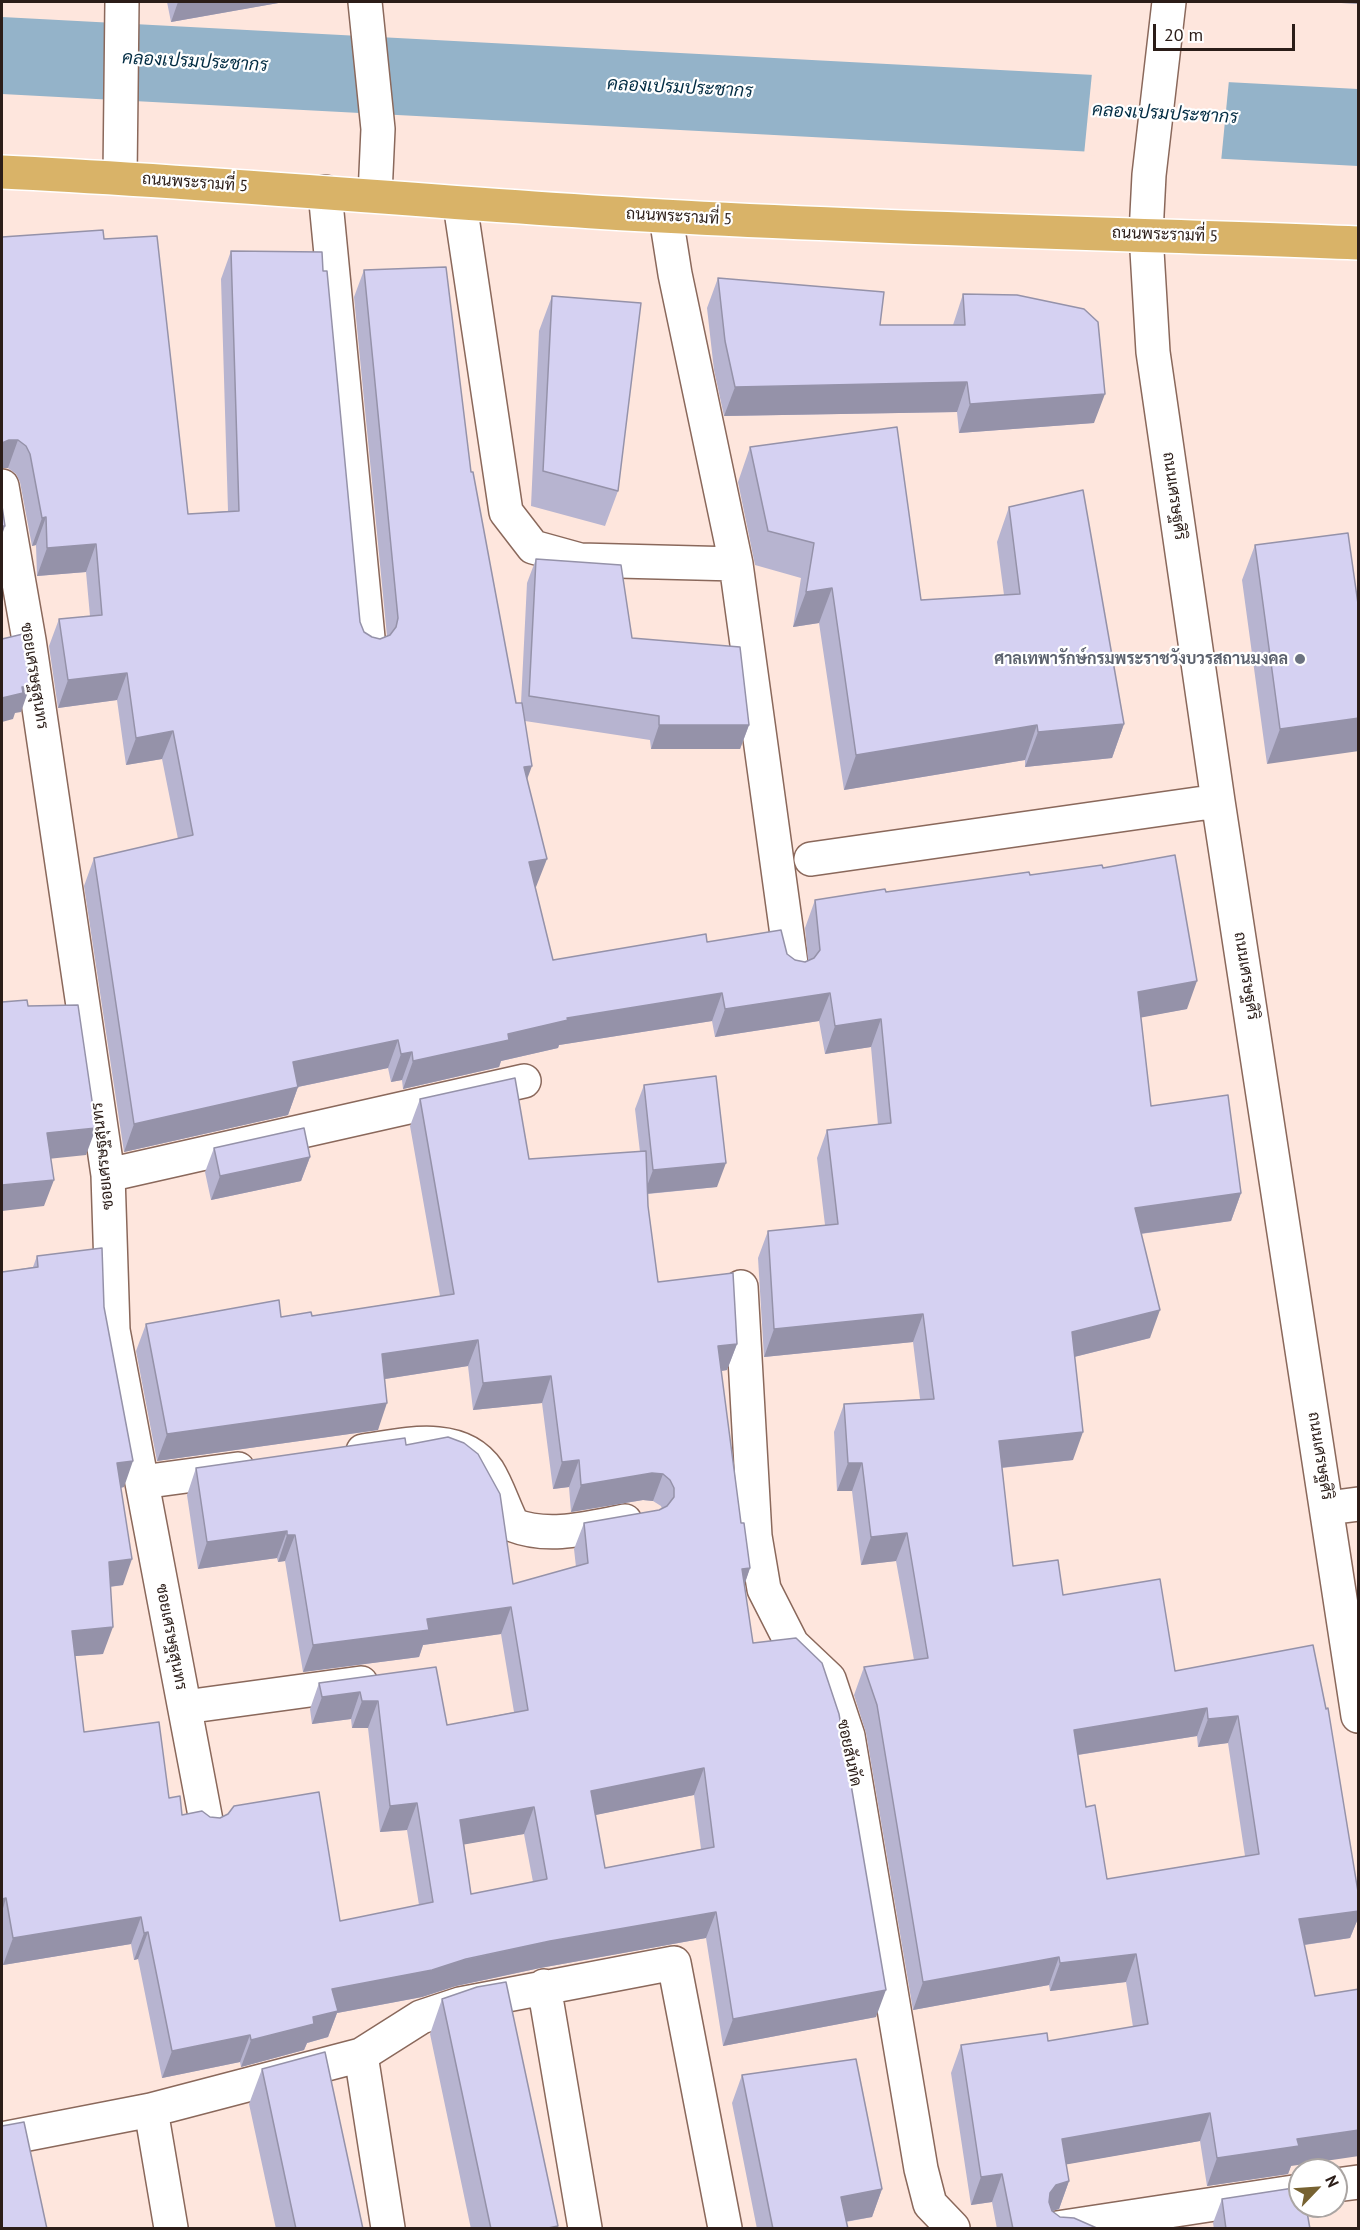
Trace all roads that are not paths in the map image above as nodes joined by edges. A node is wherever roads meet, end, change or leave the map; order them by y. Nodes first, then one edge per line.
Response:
1 (1169, 2) edge
2 (365, 5) edge
3 (123, 6) edge
4 (2, 172) edge
5 (120, 177) junction
6 (325, 192) junction
7 (375, 195) junction
8 (460, 204) junction
9 (666, 217) junction
10 (1146, 234) junction
11 (1359, 243) edge
12 (2, 486) edge
13 (736, 564) junction
14 (369, 648) edge
15 (1218, 801) junction
16 (812, 859) dead end
17 (792, 970) edge
18 (524, 1081) dead end
19 (108, 1175) junction
20 (741, 1287) dead end
21 (331, 1455) edge
22 (273, 1464) edge
23 (142, 1482) junction
24 (1343, 1506) edge
25 (646, 1518) edge
26 (390, 1679) edge
27 (184, 1707) junction
28 (1359, 1716) edge
29 (207, 1826) edge
30 (544, 1986) junction
31 (361, 2055) junction
32 (151, 2110) junction
33 (2, 2139) edge
34 (1288, 2193) edge
35 (171, 2229) edge
36 (388, 2229) edge
37 (585, 2229) edge
38 (725, 2229) edge
39 (953, 2229) edge
40 (1057, 2229) edge

1 - 10 street, ถนนเศรษฐศิริ
2 - 7 street
3 - 5 street
4 - 5 main road, ถนนพระรามที่ 5
5 - 6 main road, ถนนพระรามที่ 5
6 - 7 main road, ถนนพระรามที่ 5
6 - 14 street
7 - 8 main road, ถนนพระรามที่ 5
8 - 9 main road, ถนนพระรามที่ 5
8 - 13 street
9 - 10 main road, ถนนพระรามที่ 5
9 - 13 street
10 - 11 main road, ถนนพระรามที่ 5
10 - 15 street, ถนนเศรษฐศิริ
12 - 19 street, ซอยเศรษฐสุนทร
13 - 17 street
15 - 16 street
15 - 24 street, ถนนเศรษฐศิริ
18 - 19 street
19 - 23 street, ซอยเศรษฐสุนทร
20 - 39 street, ซอยสันทัด
21 - 25 street
22 - 23 street
23 - 27 street, ซอยเศรษฐสุนทร
24 - 28 street, ถนนเศรษฐศิริ
26 - 27 street
27 - 29 street, ซอยเศรษฐสุนทร
30 - 31 street
30 - 37 street
30 - 38 street
31 - 32 street
31 - 36 street
32 - 33 street
32 - 35 street
34 - 40 street

